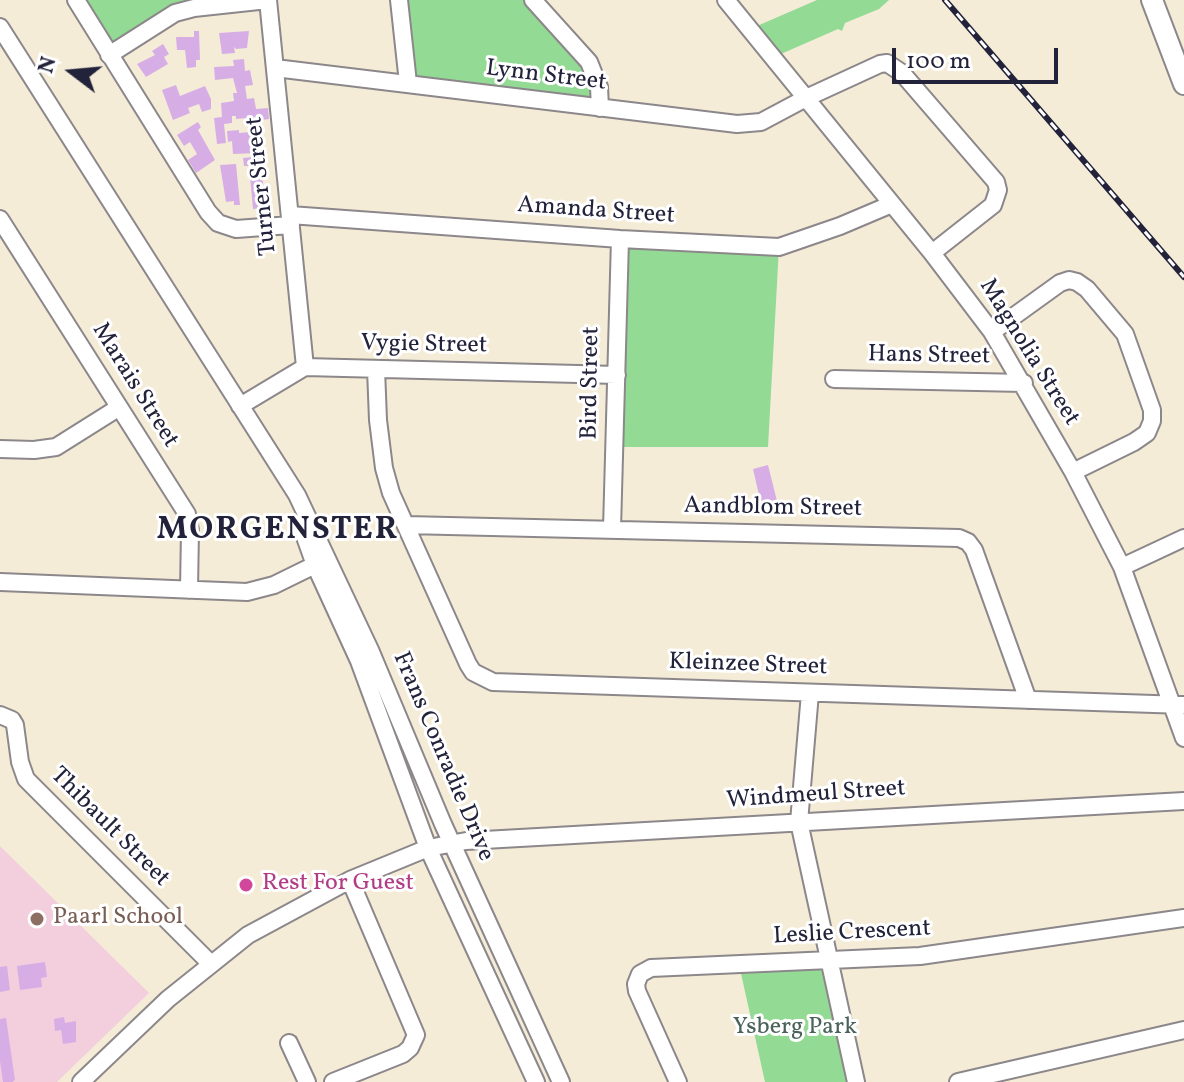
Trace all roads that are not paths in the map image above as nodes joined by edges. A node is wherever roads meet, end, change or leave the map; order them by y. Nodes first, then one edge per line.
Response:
1 (76, 0) edge
2 (268, 0) edge
3 (399, 0) edge
4 (533, 0) edge
5 (726, 0) edge
6 (1152, 0) edge
7 (194, 4) edge
8 (0, 27) edge
9 (109, 55) junction
10 (275, 68) junction
11 (408, 83) junction
12 (1184, 84) edge
13 (806, 98) junction
14 (600, 108) junction
15 (892, 204) junction
16 (0, 219) edge
17 (290, 220) junction
18 (620, 239) junction
19 (932, 253) junction
20 (992, 332) junction
21 (305, 367) junction
22 (376, 369) junction
23 (617, 375) junction
24 (834, 379) dead end
25 (1024, 383) junction
26 (240, 406) junction
27 (118, 408) junction
28 (0, 449) edge
29 (1073, 472) junction
30 (406, 525) junction
31 (612, 529) junction
32 (1184, 538) edge
33 (321, 562) junction
34 (1122, 567) junction
35 (0, 582) edge
36 (189, 590) junction
37 (810, 693) junction
38 (1028, 700) junction
39 (1177, 705) edge
40 (0, 715) edge
41 (1184, 738) edge
42 (1182, 801) edge
43 (1184, 819) edge
44 (799, 822) junction
45 (452, 842) junction
46 (428, 848) junction
47 (350, 880) junction
48 (1184, 918) edge
49 (828, 959) junction
50 (210, 963) junction
51 (1184, 1030) edge
52 (289, 1043) dead end
53 (81, 1082) edge
54 (307, 1082) edge
55 (333, 1082) edge
56 (536, 1082) edge
57 (561, 1082) edge
58 (678, 1082) edge
59 (856, 1082) edge
60 (958, 1082) edge

1 - 9 street, Amanda Street
2 - 7 street
2 - 10 street, Turner Street
3 - 11 street
4 - 14 street
5 - 13 street, Magnolia Street
6 - 12 main road
7 - 9 street
8 - 26 street, Frans Conradie Drive
9 - 17 street, Amanda Street
10 - 11 street, Lynn Street
10 - 17 street, Turner Street
11 - 14 street, Lynn Street
13 - 14 street, Lynn Street
13 - 15 street, Magnolia Street
13 - 19 street, Lynn Street
15 - 18 street, Amanda Street
15 - 19 street, Magnolia Street
16 - 27 street, Marais Street
17 - 18 street, Amanda Street
17 - 21 street, Turner Street
18 - 23 street, Bird Street
19 - 20 street, Magnolia Street
20 - 25 street, Magnolia Street
20 - 29 street
21 - 22 street, Vygie Street
21 - 26 street
22 - 23 street, Vygie Street
22 - 30 street, Kleinzee Street
23 - 31 street, Bird Street
24 - 25 street, Hans Street
25 - 29 street, Magnolia Street
26 - 33 street, Frans Conradie Drive
27 - 28 street
27 - 36 street, Marais Street
29 - 34 street, Magnolia Street
30 - 31 street, Aandblom Street
30 - 37 street, Kleinzee Street
31 - 38 street, Aandblom Street
32 - 34 street
33 - 36 street
33 - 45 street, Frans Conradie Drive
33 - 46 street, Frans Conradie Drive
34 - 39 street, Magnolia Street
35 - 36 street
37 - 38 street, Kleinzee Street
37 - 44 street
38 - 39 street, Kleinzee Street
39 - 41 street, Magnolia Street
40 - 50 street, Thibault Street
42 - 43 street
42 - 44 street, Windmeul Street
44 - 45 street, Windmeul Street
44 - 49 street
45 - 46 street, Windmeul Street
45 - 57 street, Frans Conradie Drive
46 - 47 street, Windmeul Street
46 - 56 street, Frans Conradie Drive
47 - 50 street, Windmeul Street
47 - 55 street
48 - 49 street, Leslie Crescent
49 - 58 street, Leslie Crescent
49 - 59 street
50 - 53 street, Windmeul Street
51 - 60 street
52 - 54 street

